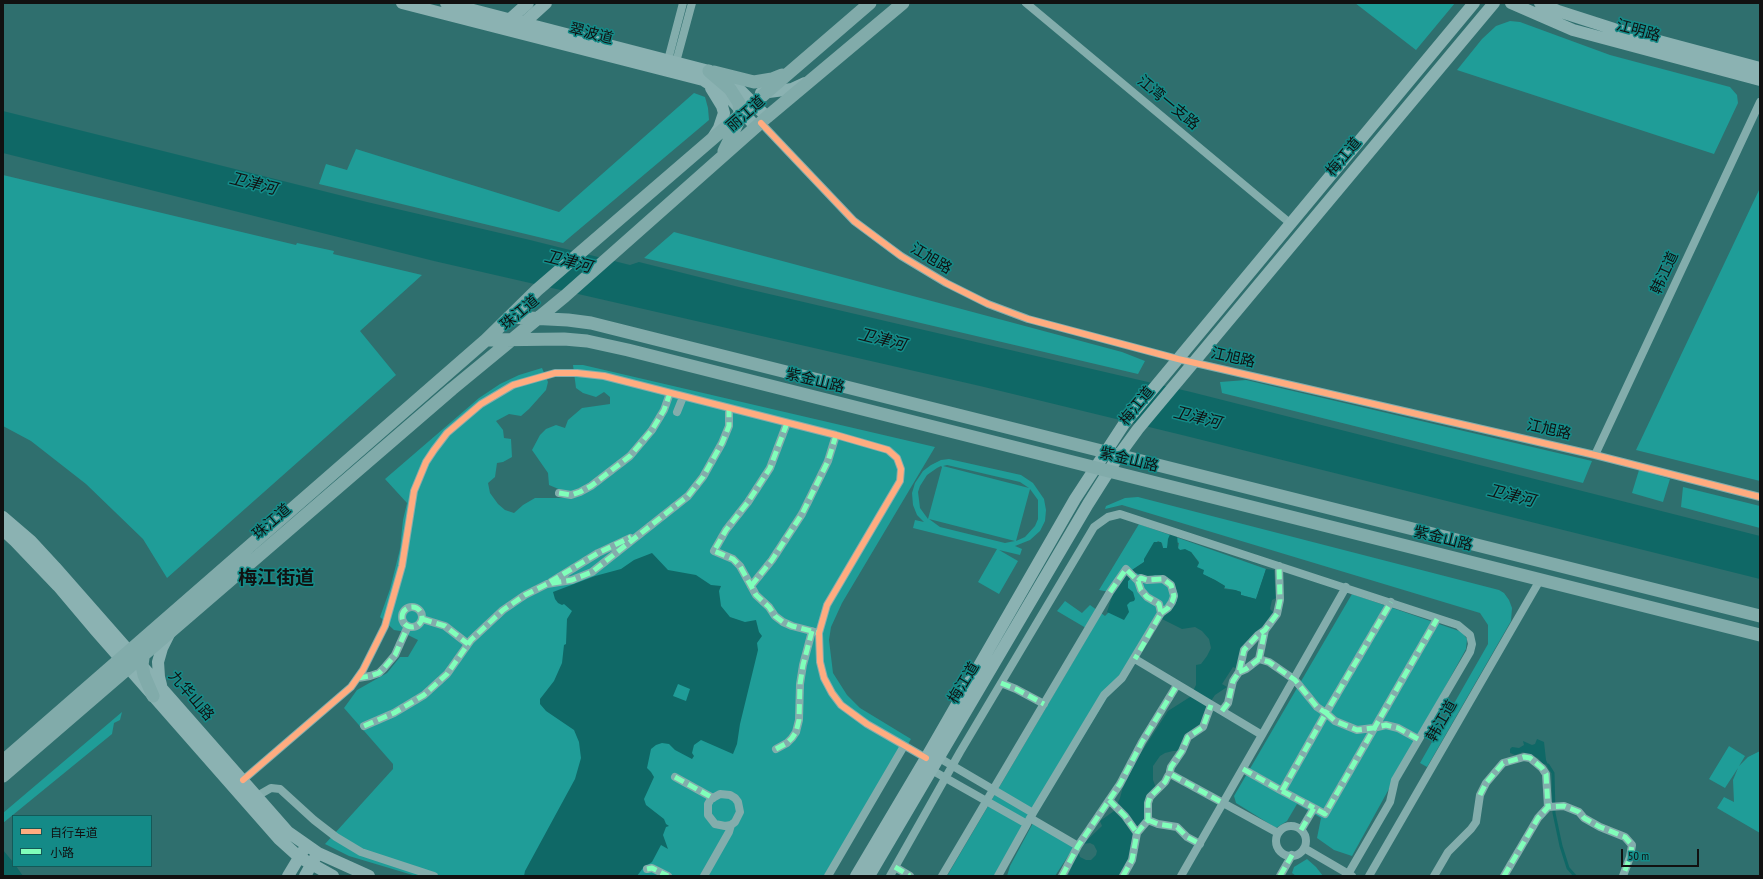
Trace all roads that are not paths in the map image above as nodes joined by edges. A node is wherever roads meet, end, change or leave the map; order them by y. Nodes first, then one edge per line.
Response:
1 (402, 3) edge
2 (446, 3) edge
3 (528, 3) edge
4 (546, 3) edge
5 (683, 3) edge
6 (692, 3) edge
7 (870, 3) edge
8 (903, 3) edge
9 (1026, 3) edge
10 (1474, 3) edge
11 (1494, 3) edge
12 (1510, 3) edge
13 (1540, 3) edge
14 (508, 25) junction
15 (522, 28) junction
16 (672, 61) junction
17 (794, 68) junction
18 (1760, 68) edge
19 (706, 76) junction
20 (811, 80) junction
21 (1760, 80) edge
22 (737, 90) junction
23 (764, 93) junction
24 (754, 102) junction
25 (1760, 102) edge
26 (741, 112) junction
27 (761, 123) junction
28 (707, 145) junction
29 (718, 161) junction
30 (1291, 224) junction
31 (588, 246) joint
32 (614, 253) joint
33 (509, 317) junction
34 (538, 319) junction
35 (486, 340) junction
36 (513, 340) junction
37 (1178, 359) junction
38 (1194, 362) junction
39 (670, 393) junction
40 (683, 396) junction
41 (729, 408) junction
42 (677, 412) dead end
43 (787, 423) junction
44 (836, 435) junction
45 (1105, 451) junction
46 (1596, 454) junction
47 (1119, 455) junction
48 (1094, 468) junction
49 (1109, 471) junction
50 (559, 494) dead end
51 (1760, 497) edge
52 (3, 517) edge
53 (3, 530) edge
54 (645, 530) junction
55 (1279, 566) junction
56 (1136, 579) junction
57 (1540, 580) junction
58 (547, 584) junction
59 (751, 586) junction
60 (1346, 587) junction
61 (1391, 602) junction
62 (390, 610) junction
63 (1161, 613) junction
64 (403, 614) junction
65 (1760, 616) edge
66 (422, 619) junction
67 (1437, 619) junction
68 (167, 626) junction
69 (408, 626) junction
70 (1265, 630) junction
71 (815, 632) junction
72 (1760, 635) edge
73 (468, 644) junction
74 (1135, 659) junction
75 (1259, 659) junction
76 (134, 660) junction
77 (1239, 672) junction
78 (358, 678) junction
79 (1294, 679) junction
80 (1001, 683) junction
81 (1177, 685) junction
82 (158, 692) junction
83 (1044, 704) junction
84 (1211, 705) junction
85 (1222, 711) junction
86 (1326, 713) junction
87 (364, 726) dead end
88 (1373, 728) junction
89 (1262, 734) junction
90 (1418, 739) junction
91 (904, 746) junction
92 (776, 749) dead end
93 (3, 761) edge
94 (930, 761) junction
95 (953, 765) junction
96 (1243, 769) junction
97 (1170, 774) junction
98 (3, 776) edge
99 (675, 777) dead end
100 (946, 778) junction
101 (243, 780) junction
102 (993, 789) junction
103 (1282, 791) junction
104 (257, 796) junction
105 (713, 798) junction
106 (1109, 800) junction
107 (986, 801) junction
108 (1223, 803) junction
109 (1548, 807) junction
110 (1314, 808) junction
111 (1030, 818) junction
112 (1148, 820) junction
113 (730, 825) junction
114 (1301, 830) junction
115 (1137, 833) junction
116 (1278, 834) junction
117 (1200, 844) junction
118 (306, 845) junction
119 (1078, 846) junction
120 (1304, 848) junction
121 (318, 853) junction
122 (1292, 855) junction
123 (299, 858) junction
124 (311, 864) junction
125 (894, 867) junction
126 (647, 869) dead end
127 (1349, 875) edge
128 (288, 876) edge
129 (305, 876) edge
130 (333, 876) edge
131 (369, 876) edge
132 (434, 876) edge
133 (668, 876) edge
134 (704, 876) edge
135 (828, 876) edge
136 (856, 876) edge
137 (869, 876) edge
138 (890, 876) edge
139 (910, 876) edge
140 (942, 876) edge
141 (998, 876) edge
142 (1062, 876) edge
143 (1123, 876) edge
144 (1181, 876) edge
145 (1280, 876) edge
146 (1369, 876) edge
147 (1434, 876) edge
148 (1504, 876) edge
149 (1623, 876) edge

1 - 14 street, 翠波道
2 - 14 street, 翠波道
3 - 14 street
4 - 15 street
5 - 16 street
6 - 16 street
7 - 17 main road, 丽江道
8 - 20 main road, 丽江道
9 - 30 street, 江湾一支路
10 - 30 street, 梅江道
11 - 38 street, 梅江道
12 - 21 street, 江明路
13 - 18 street, 江明路
14 - 15 street, 翠波道
15 - 16 street, 翠波道
15 - 19 street, 翠波道
16 - 19 street, 翠波道
17 - 19 main road
17 - 23 main road, 丽江道
19 - 22 main road
19 - 26 street, 翠波道
19 - 28 street
20 - 23 street
20 - 27 main road, 丽江道
22 - 23 street
22 - 24 street
22 - 26 main road
23 - 24 main road, 丽江道
24 - 26 main road, 丽江道
24 - 27 street
25 - 46 street, 韩江道
26 - 27 street, 翠波道
26 - 28 main road, 丽江道
26 - 29 main road
27 - 29 main road, 丽江道
27 - 37 street, 江旭路
28 - 31 main road, 丽江道
29 - 32 main road, 丽江道
30 - 37 street, 梅江道
31 - 33 main road, 珠江道
32 - 34 main road, 珠江道
33 - 34 main road, 紫金山路
33 - 35 main road, 珠江道
34 - 36 main road, 珠江道
34 - 45 main road, 紫金山路
35 - 36 main road, 紫金山路
35 - 68 main road, 珠江道
36 - 48 main road, 紫金山路
36 - 68 main road, 珠江道
37 - 38 street, 江旭路
37 - 45 street, 梅江道
38 - 46 street, 江旭路
38 - 47 street, 梅江道
39 - 40 street
39 - 50 street
39 - 62 street
40 - 41 street
40 - 42 street
41 - 43 street
41 - 54 street
43 - 44 street
43 - 59 street
44 - 59 street
44 - 71 street
45 - 47 main road, 紫金山路
45 - 48 street, 梅江道
46 - 51 street, 江旭路
47 - 49 street, 梅江道
47 - 65 main road, 紫金山路
48 - 49 main road, 紫金山路
48 - 94 street, 梅江道
49 - 57 main road, 紫金山路
49 - 94 street, 梅江道
52 - 76 street
53 - 76 street
54 - 58 street
54 - 58 street
55 - 60 street
55 - 70 street
55 - 80 street
56 - 63 street
56 - 63 street
56 - 83 street
57 - 72 main road, 紫金山路
57 - 146 street, 韩江道
58 - 73 street
59 - 71 street
60 - 61 street
60 - 79 street
61 - 67 street
61 - 86 street
62 - 64 street
62 - 78 street
63 - 74 street
64 - 66 street
64 - 69 street
66 - 69 street
66 - 73 street
67 - 88 street
67 - 90 street
68 - 76 main road, 珠江道
68 - 82 street
69 - 78 street
70 - 75 street
70 - 77 street
71 - 91 street
71 - 92 street
73 - 87 street
74 - 81 street
74 - 111 street
75 - 77 street
75 - 79 street
76 - 82 main road
76 - 93 main road, 珠江道
76 - 98 main road, 珠江道
77 - 85 street
78 - 101 street
79 - 86 street
79 - 89 street
80 - 83 street
80 - 95 street
81 - 84 street
81 - 106 street
82 - 101 street, 九华山路
82 - 123 street, 九华山路
83 - 102 street
84 - 85 street
84 - 97 street
85 - 89 street
86 - 88 street
86 - 103 street
88 - 90 street
88 - 110 street
89 - 96 street
90 - 127 street
91 - 94 street
91 - 135 street
94 - 95 street
94 - 100 street
94 - 136 street, 梅江道
94 - 137 street, 梅江道
95 - 100 street
95 - 102 street
96 - 103 street
96 - 108 street
97 - 108 street
97 - 112 street
99 - 105 street
100 - 107 street
100 - 125 street
101 - 104 street, 九华山路
102 - 107 street
102 - 111 street
103 - 110 street
104 - 118 street, 九华山路
104 - 132 street
105 - 113 street
105 - 113 street
106 - 115 street
106 - 119 street
107 - 111 street
107 - 140 street
108 - 116 street
108 - 117 street
109 - 147 street
109 - 148 street
109 - 149 street
110 - 114 street
111 - 119 street
111 - 141 street
112 - 115 street
112 - 117 street
113 - 134 street
114 - 116 street
114 - 120 street
115 - 143 street
116 - 122 street
117 - 144 street
118 - 121 street, 九华山路
118 - 123 street
119 - 142 street
120 - 122 street
120 - 127 street
121 - 124 street
121 - 131 street, 九华山路
122 - 145 street
123 - 124 street, 九华山路
123 - 128 street
124 - 129 street
124 - 130 street, 九华山路
125 - 138 street
125 - 139 street
126 - 133 street

